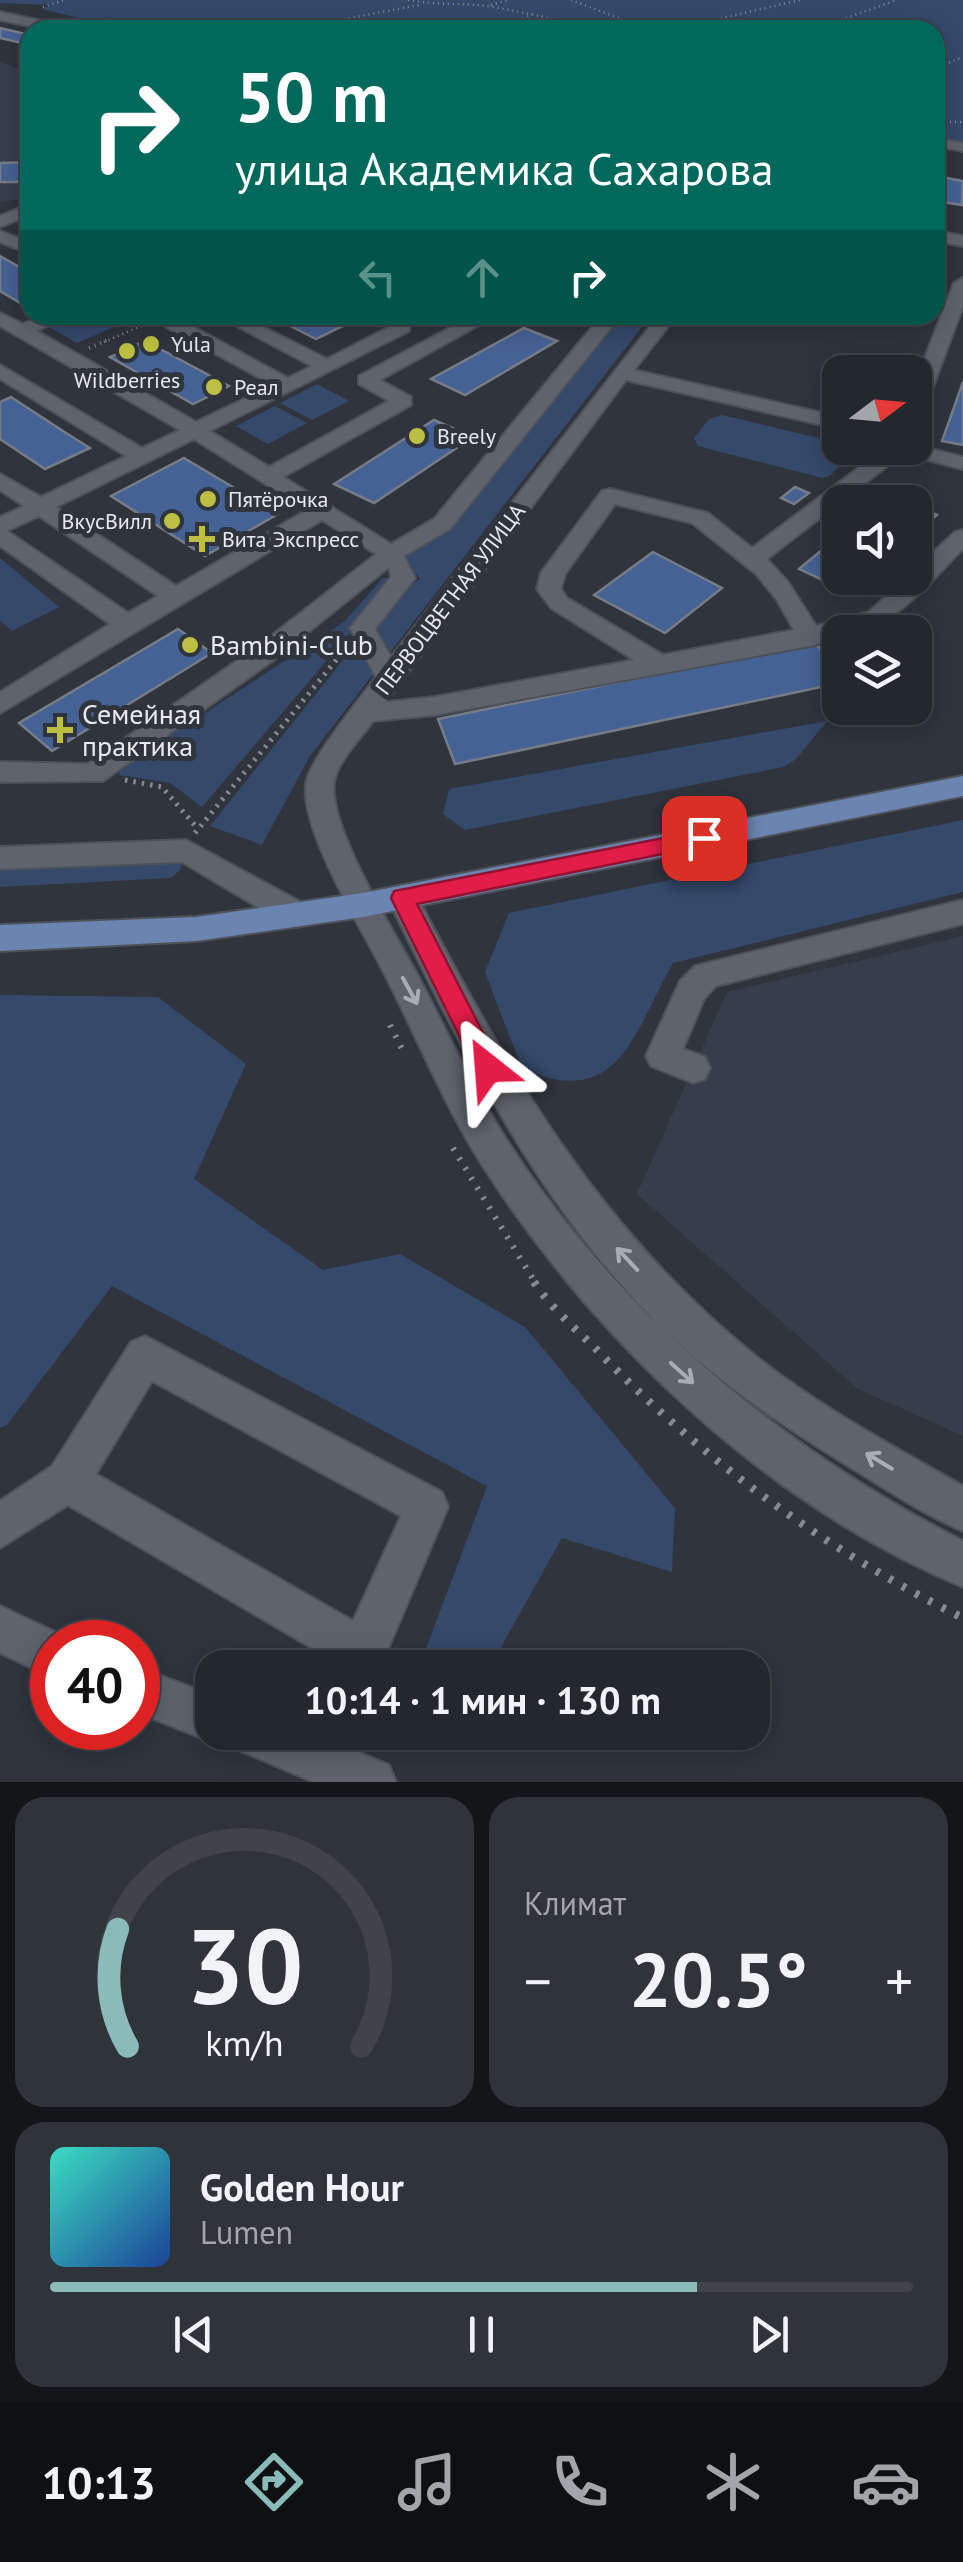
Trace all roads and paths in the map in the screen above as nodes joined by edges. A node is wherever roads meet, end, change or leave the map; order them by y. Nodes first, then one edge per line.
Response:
1 (408, 0) edge
2 (508, 0) edge
3 (571, 0) edge
4 (596, 0) edge
5 (800, 0) edge
6 (897, 0) edge
7 (421, 4) junction
8 (488, 6) junction
9 (594, 8) junction
10 (534, 14) junction
11 (340, 20) edge
12 (522, 20) edge
13 (555, 20) edge
14 (620, 20) edge
15 (713, 20) edge
16 (841, 20) edge
17 (963, 283) edge
18 (0, 318) edge
19 (36, 325) edge
20 (143, 325) edge
21 (177, 325) edge
22 (246, 325) edge
23 (399, 325) edge
24 (407, 325) edge
25 (469, 325) edge
26 (604, 325) edge
27 (660, 325) edge
28 (403, 327) junction
29 (22, 331) junction
30 (954, 333) edge
31 (68, 357) junction
32 (330, 364) junction
33 (0, 371) edge
34 (620, 373) junction
35 (932, 375) edge
36 (366, 380) junction
37 (287, 385) junction
38 (822, 418) edge
39 (193, 429) junction
40 (932, 455) edge
41 (140, 456) junction
42 (963, 462) edge
43 (879, 465) edge
44 (269, 476) junction
45 (0, 480) edge
46 (38, 507) junction
47 (322, 511) junction
48 (0, 526) edge
49 (0, 536) edge
50 (963, 537) edge
51 (391, 554) junction
52 (753, 560) junction
53 (174, 596) junction
54 (127, 624) junction
55 (362, 628) junction
56 (810, 638) junction
57 (662, 665) junction
58 (389, 677) junction
59 (0, 704) edge
60 (364, 713) junction
61 (0, 772) edge
62 (963, 786) edge
63 (162, 788) dead end
64 (189, 840) junction
65 (0, 858) edge
66 (402, 898) junction
67 (363, 905) junction
68 (963, 912) edge
69 (297, 915) junction
70 (0, 938) edge
71 (693, 1068) dead end
72 (67, 1481) junction
73 (963, 1510) edge
74 (0, 1526) edge
75 (963, 1566) edge
76 (0, 1629) edge
77 (30, 1643) edge
78 (160, 1698) edge
79 (195, 1712) edge
80 (296, 1750) edge
81 (372, 1782) edge

1 - 7 path
2 - 8 path
3 - 9 path
4 - 9 path
5 - 15 path
6 - 16 path
7 - 8 path
7 - 11 path
8 - 10 path
9 - 14 path
10 - 12 path
10 - 13 path
17 - 30 street
18 - 29 street
19 - 29 street
20 - 31 path
21 - 37 street
22 - 32 street
23 - 28 street
24 - 28 street
25 - 36 street
26 - 51 street
27 - 34 street, ПЕРВОЦВЕТНАЯ УЛИЦА
28 - 32 street
29 - 31 street
30 - 35 street
31 - 39 street
32 - 36 street
32 - 37 street
33 - 41 street
34 - 38 street
34 - 58 street, ПЕРВОЦВЕТНАЯ УЛИЦА
36 - 44 street
37 - 39 street
39 - 41 street
39 - 44 street
40 - 42 street
41 - 46 street
43 - 52 street
44 - 47 street
45 - 46 street
46 - 48 street
46 - 53 street
47 - 51 street
47 - 53 street
49 - 54 street
50 - 56 street
51 - 55 street
51 - 61 street
52 - 56 street
52 - 57 street
53 - 54 street
54 - 59 street
55 - 58 street
55 - 64 path
56 - 57 street
57 - 60 street
58 - 60 street, ПЕРВОЦВЕТНАЯ УЛИЦА
60 - 67 street, ПЕРВОЦВЕТНАЯ УЛИЦА
62 - 66 main road
63 - 64 path
64 - 65 street
64 - 69 street
66 - 67 main road
73 -> 66 street
67 - 69 main road
67 -> 75 street, ПЕРВОЦВЕТНАЯ УЛИЦА
68 - 71 street
69 - 70 main road
72 - 72 street
72 - 74 street
76 - 77 street
78 - 79 street
80 - 81 street

